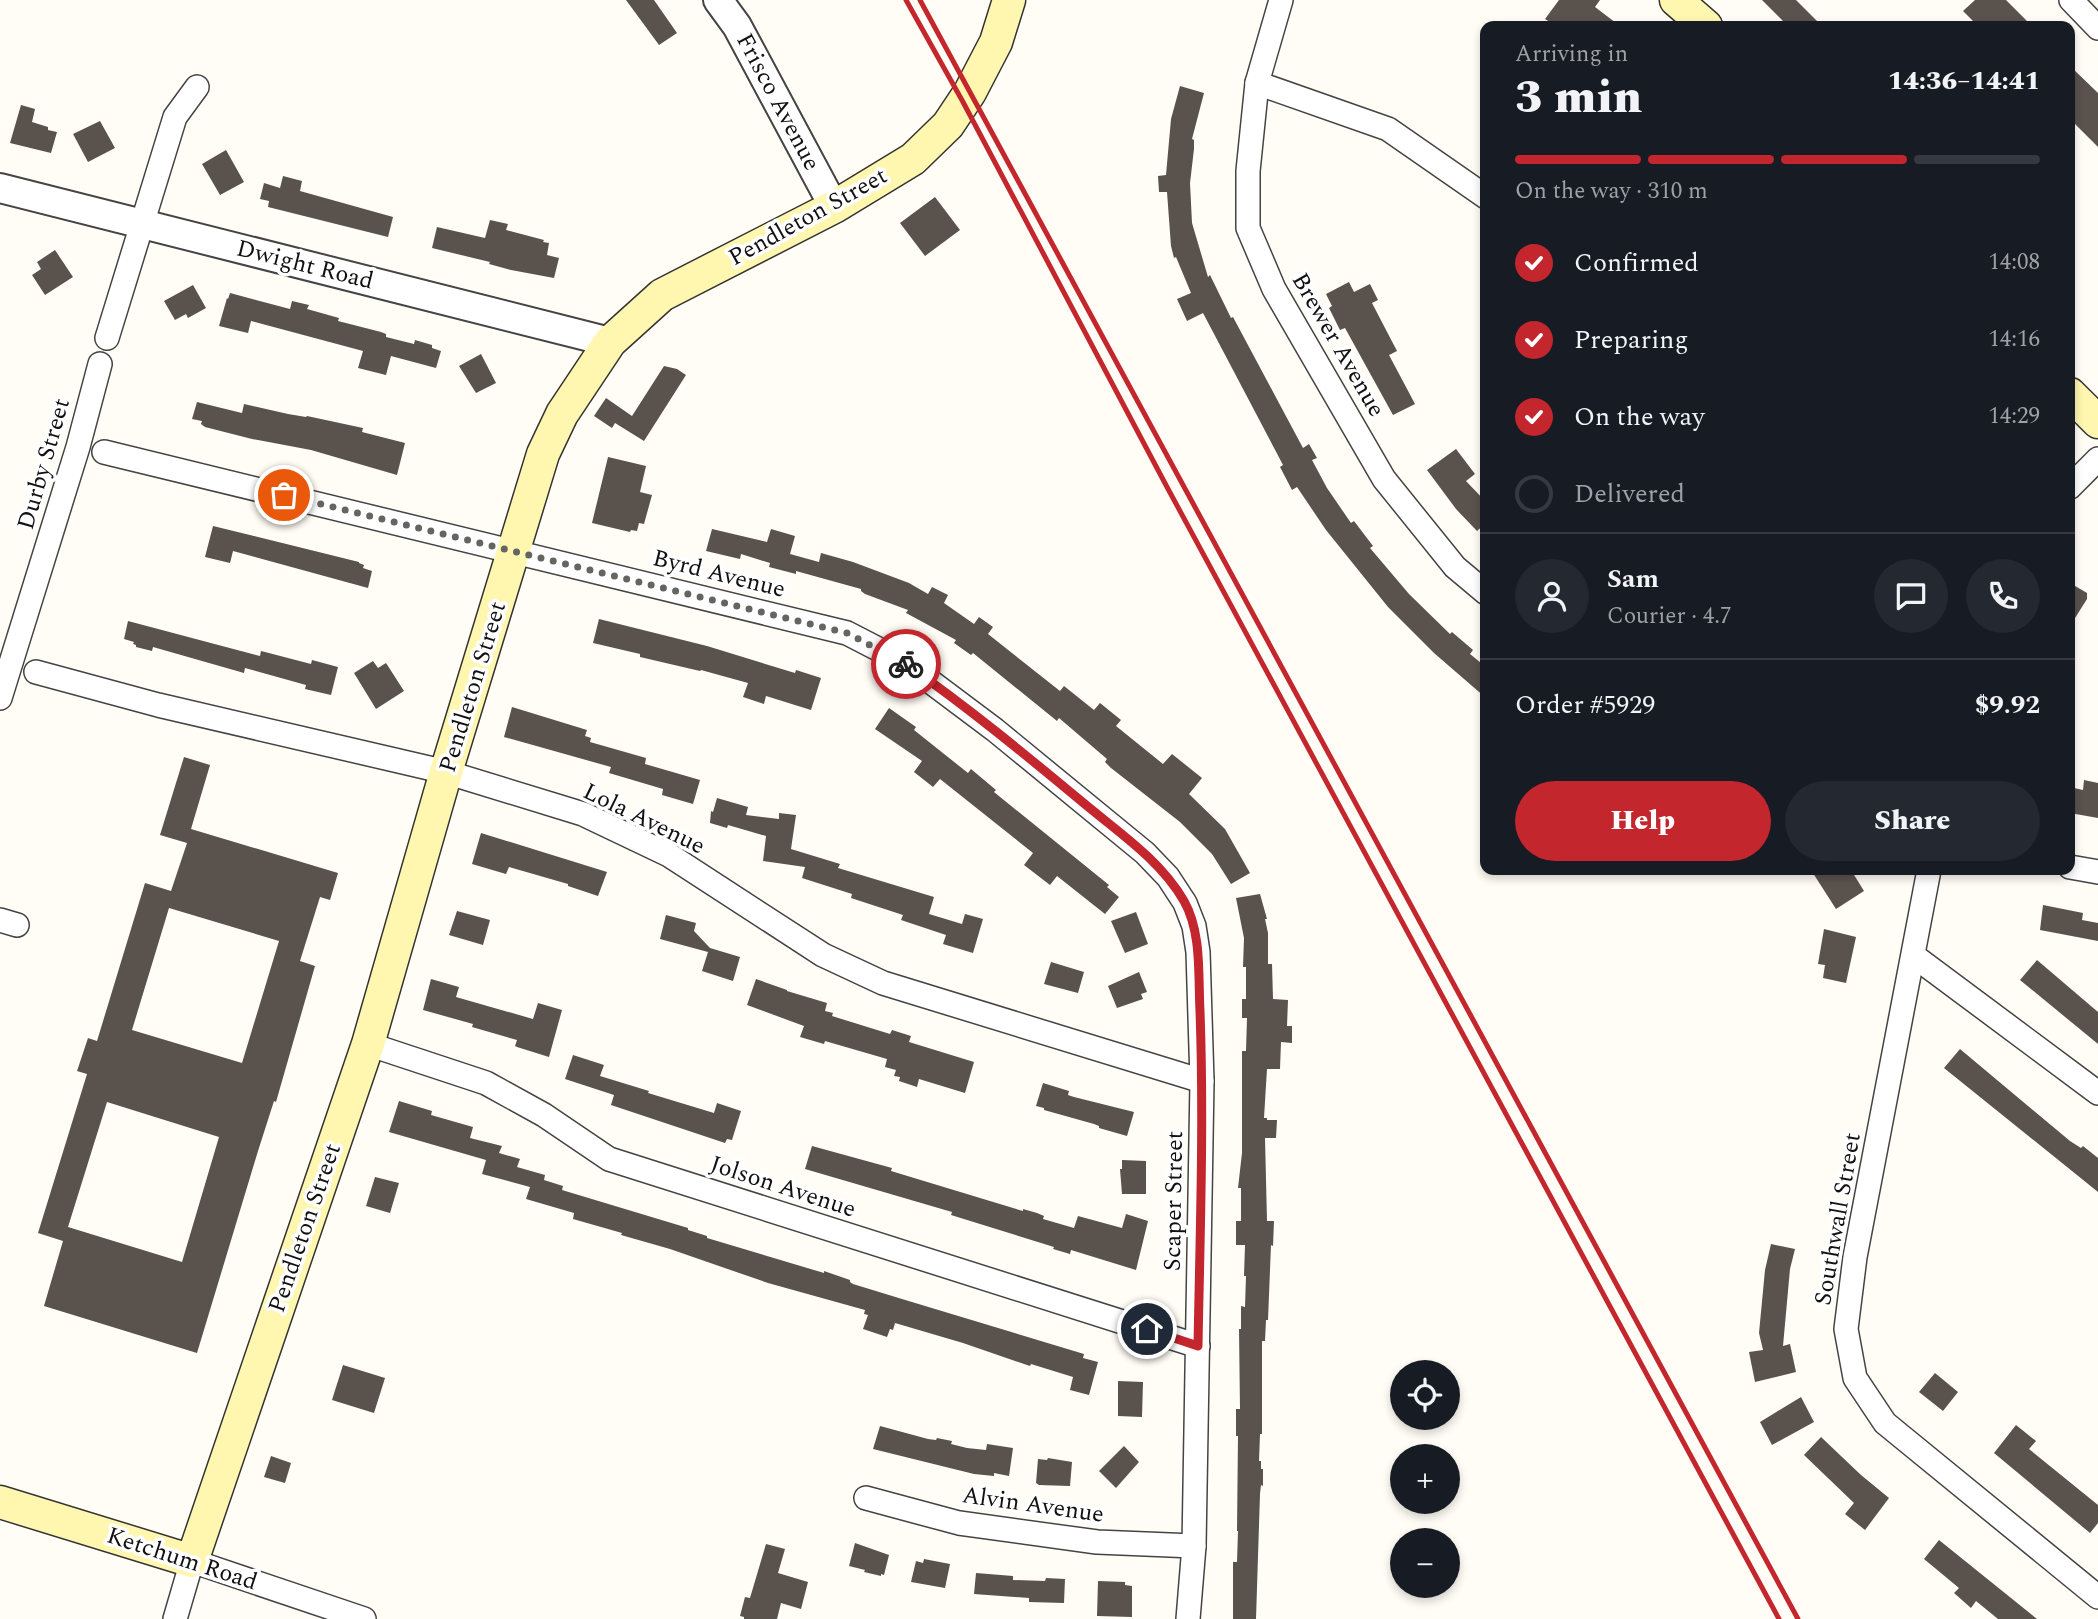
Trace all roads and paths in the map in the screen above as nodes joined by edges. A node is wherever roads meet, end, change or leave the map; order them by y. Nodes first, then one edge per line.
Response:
1 (718, 0) edge
2 (1009, 0) edge
3 (1281, 0) edge
4 (1676, 0) edge
5 (2071, 0) edge
6 (1700, 21) edge
7 (2098, 28) edge
8 (1257, 83) junction
9 (197, 87) dead end
10 (0, 188) edge
11 (1480, 193) edge
12 (834, 206) junction
13 (142, 224) junction
14 (107, 338) dead end
15 (610, 342) junction
16 (100, 364) dead end
17 (2075, 399) edge
18 (2098, 422) edge
19 (104, 452) dead end
20 (2098, 459) edge
21 (2075, 482) edge
22 (514, 551) junction
23 (1480, 588) edge
24 (36, 672) dead end
25 (0, 698) edge
26 (446, 772) junction
27 (2075, 868) edge
28 (2098, 872) edge
29 (1928, 875) edge
30 (1198, 952) joint
31 (1914, 956) junction
32 (368, 1044) junction
33 (1202, 1081) junction
34 (2098, 1093) edge
35 (1198, 1346) junction
36 (866, 1498) dead end
37 (0, 1502) edge
38 (1195, 1546) junction
39 (192, 1561) junction
40 (2098, 1597) edge
41 (175, 1619) edge
42 (363, 1619) edge
43 (1188, 1619) edge

1 - 12 street, Frisco Avenue
2 - 12 main road, Pendleton Street
3 - 8 street, Brewer Avenue
4 - 6 main road
5 - 7 street
8 - 11 street
8 - 23 street, Brewer Avenue
9 - 13 street
10 - 13 street, Dwight Road
12 - 15 main road, Pendleton Street
13 - 14 street
13 - 15 street, Dwight Road
15 - 22 main road, Pendleton Street
16 - 25 street, Durby Street
17 - 18 main road
19 - 22 street, Byrd Avenue
20 - 21 street
22 - 26 main road, Pendleton Street
22 - 30 street, Byrd Avenue
24 - 26 street, Lola Avenue
26 - 32 main road, Pendleton Street
26 - 33 street, Lola Avenue
27 - 28 street
29 - 31 street, Southwall Street
30 - 33 street, Scaper Street
31 - 34 street
31 - 40 street, Southwall Street
32 - 35 street, Jolson Avenue
32 - 39 main road, Pendleton Street
33 - 35 street, Scaper Street
35 - 38 street, Scaper Street
36 - 38 street, Alvin Avenue
37 - 39 main road, Ketchum Road
38 - 43 street, Scaper Street
39 - 41 street
39 - 42 street, Ketchum Road

